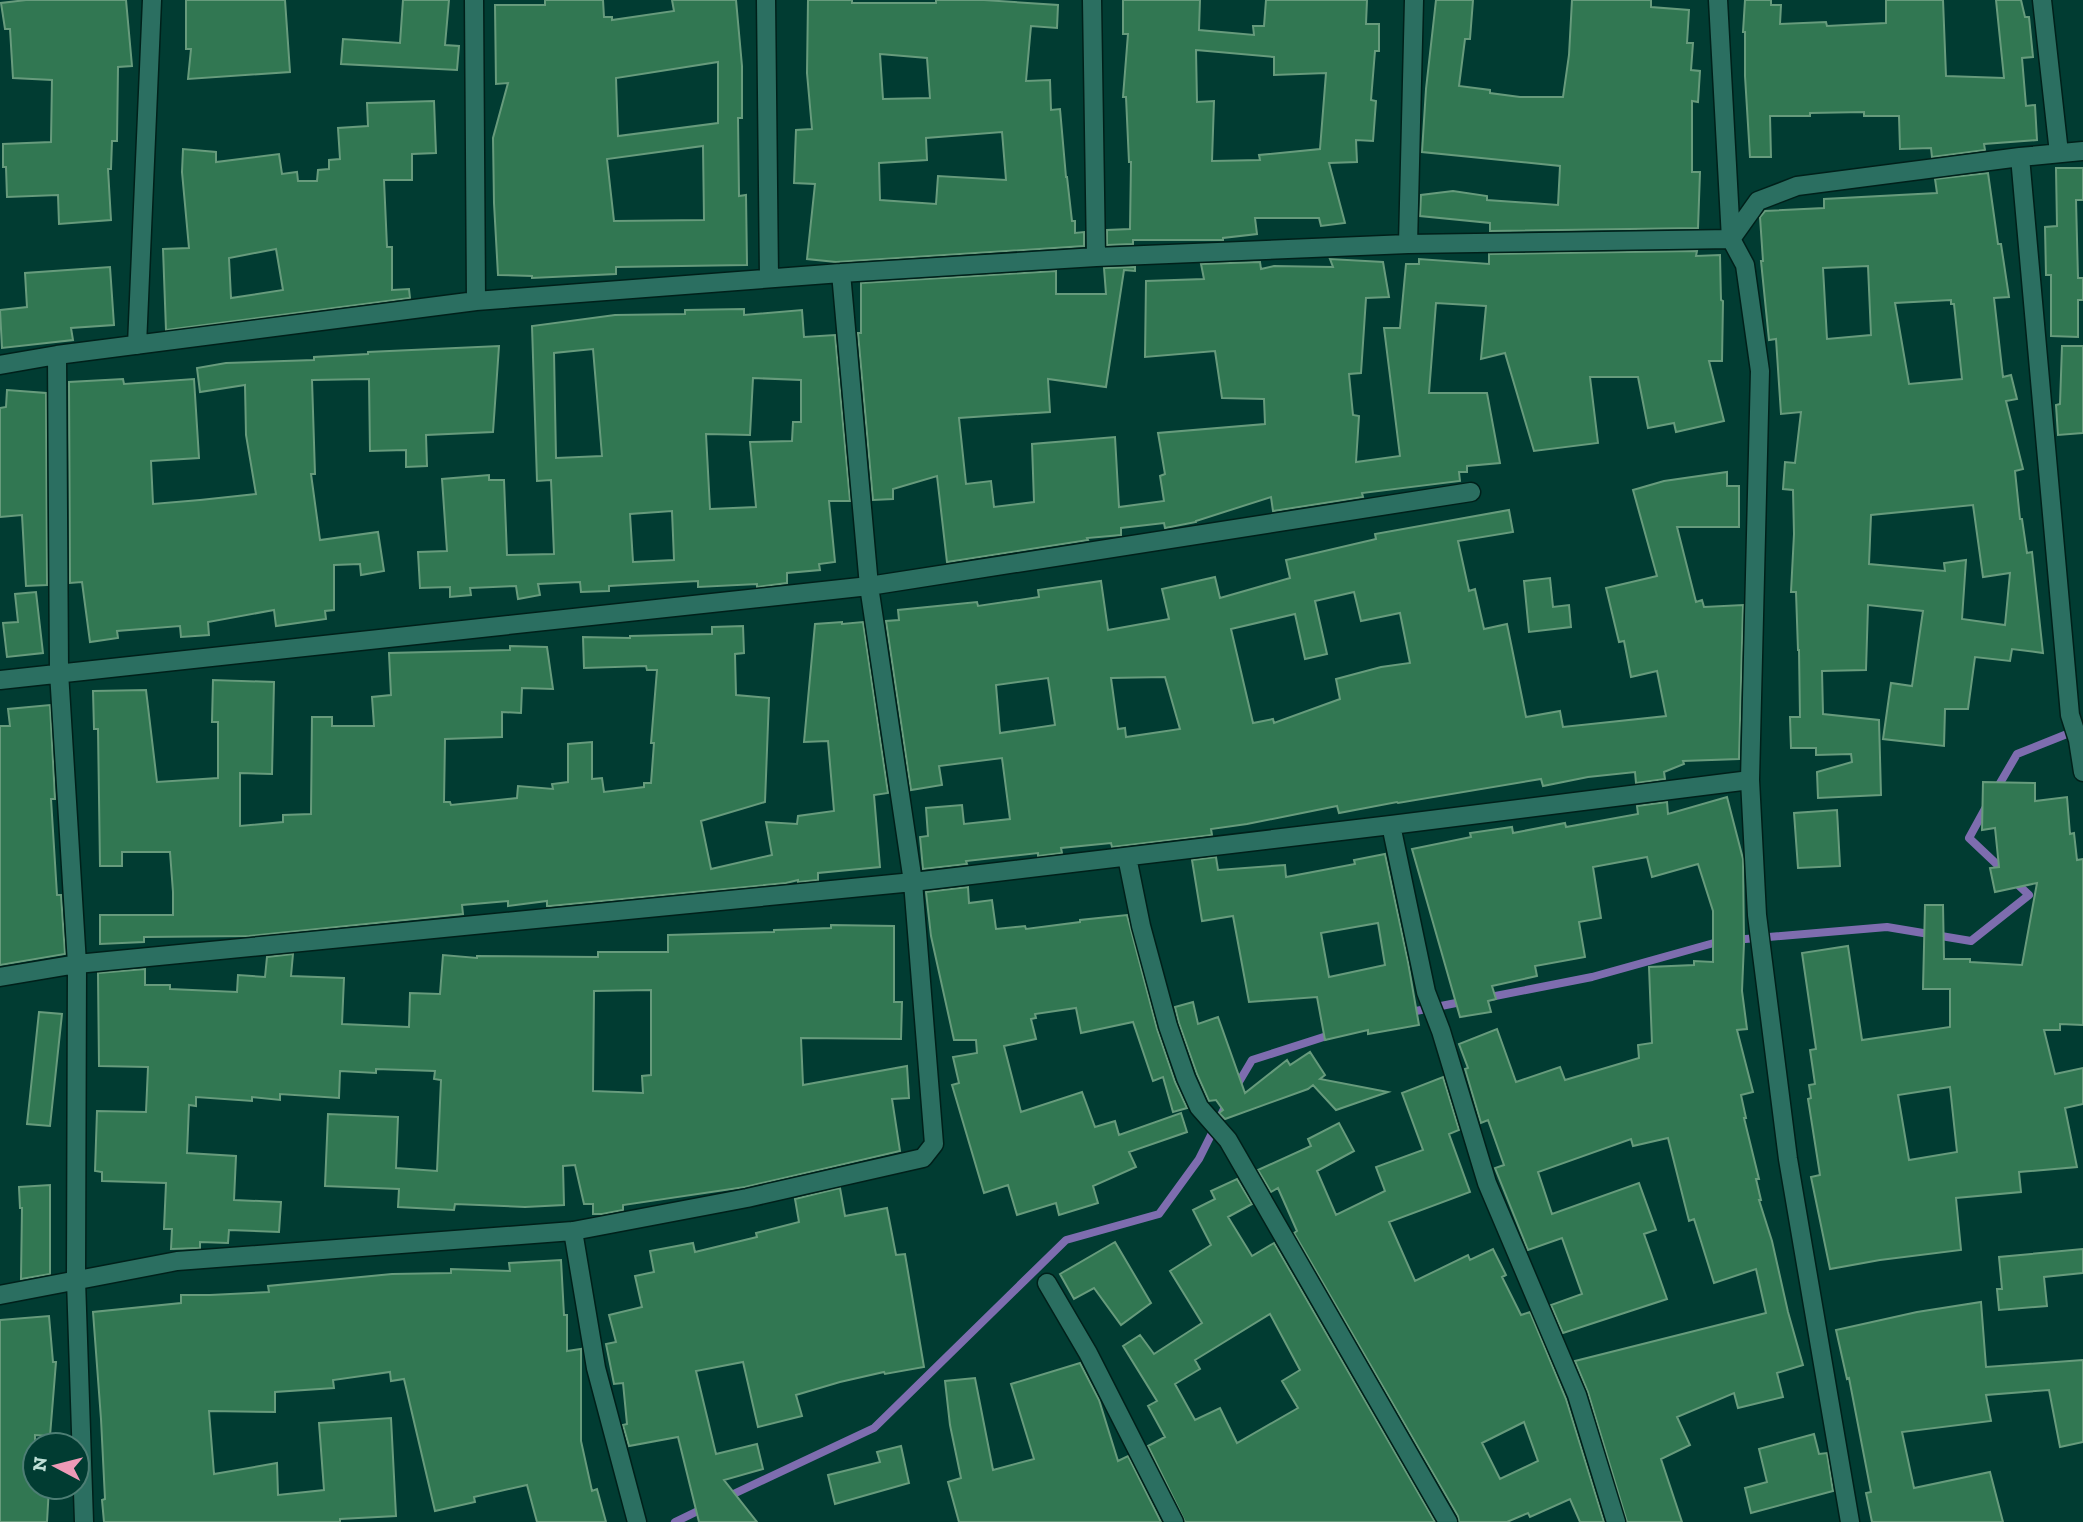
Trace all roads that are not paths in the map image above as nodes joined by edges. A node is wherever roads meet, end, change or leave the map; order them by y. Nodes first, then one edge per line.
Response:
1 (152, 0) edge
2 (474, 0) edge
3 (766, 0) edge
4 (1092, 0) edge
5 (1414, 0) edge
6 (1718, 0) edge
7 (2042, 0) edge
8 (2083, 151) edge
9 (2059, 153) junction
10 (2020, 157) junction
11 (1731, 239) junction
12 (1408, 244) junction
13 (1096, 257) junction
14 (841, 273) junction
15 (769, 278) junction
16 (476, 301) junction
17 (137, 345) junction
18 (57, 355) junction
19 (0, 365) edge
20 (1471, 492) dead end
21 (869, 586) junction
22 (59, 672) junction
23 (0, 680) edge
24 (2083, 772) edge
25 (1750, 780) junction
26 (1391, 825) junction
27 (1127, 857) junction
28 (913, 882) junction
29 (77, 964) junction
30 (0, 977) edge
31 (573, 1231) junction
32 (76, 1280) junction
33 (1047, 1283) dead end
34 (0, 1295) edge
35 (84, 1522) edge
36 (637, 1522) edge
37 (1174, 1522) edge
38 (1448, 1522) edge
39 (1615, 1522) edge
40 (1850, 1522) edge

1 - 17 street
2 - 16 street
3 - 15 street
4 - 13 street
5 - 12 street
6 - 11 street
7 - 9 street
8 - 9 street
9 - 10 street
10 - 11 street
10 - 24 street
11 - 12 street
11 - 25 street
12 - 13 street
13 - 14 street
14 - 15 street
14 - 21 street
15 - 16 street
16 - 17 street
17 - 18 street
18 - 19 street
18 - 22 street
20 - 21 street
21 - 22 street
21 - 28 street
22 - 23 street
22 - 29 street
25 - 26 street
25 - 40 street
26 - 27 street
26 - 39 street
27 - 28 street
27 - 38 street
28 - 29 street
28 - 31 street
29 - 30 street
29 - 32 street
31 - 32 street
31 - 36 street
32 - 34 street
32 - 35 street
33 - 37 street

